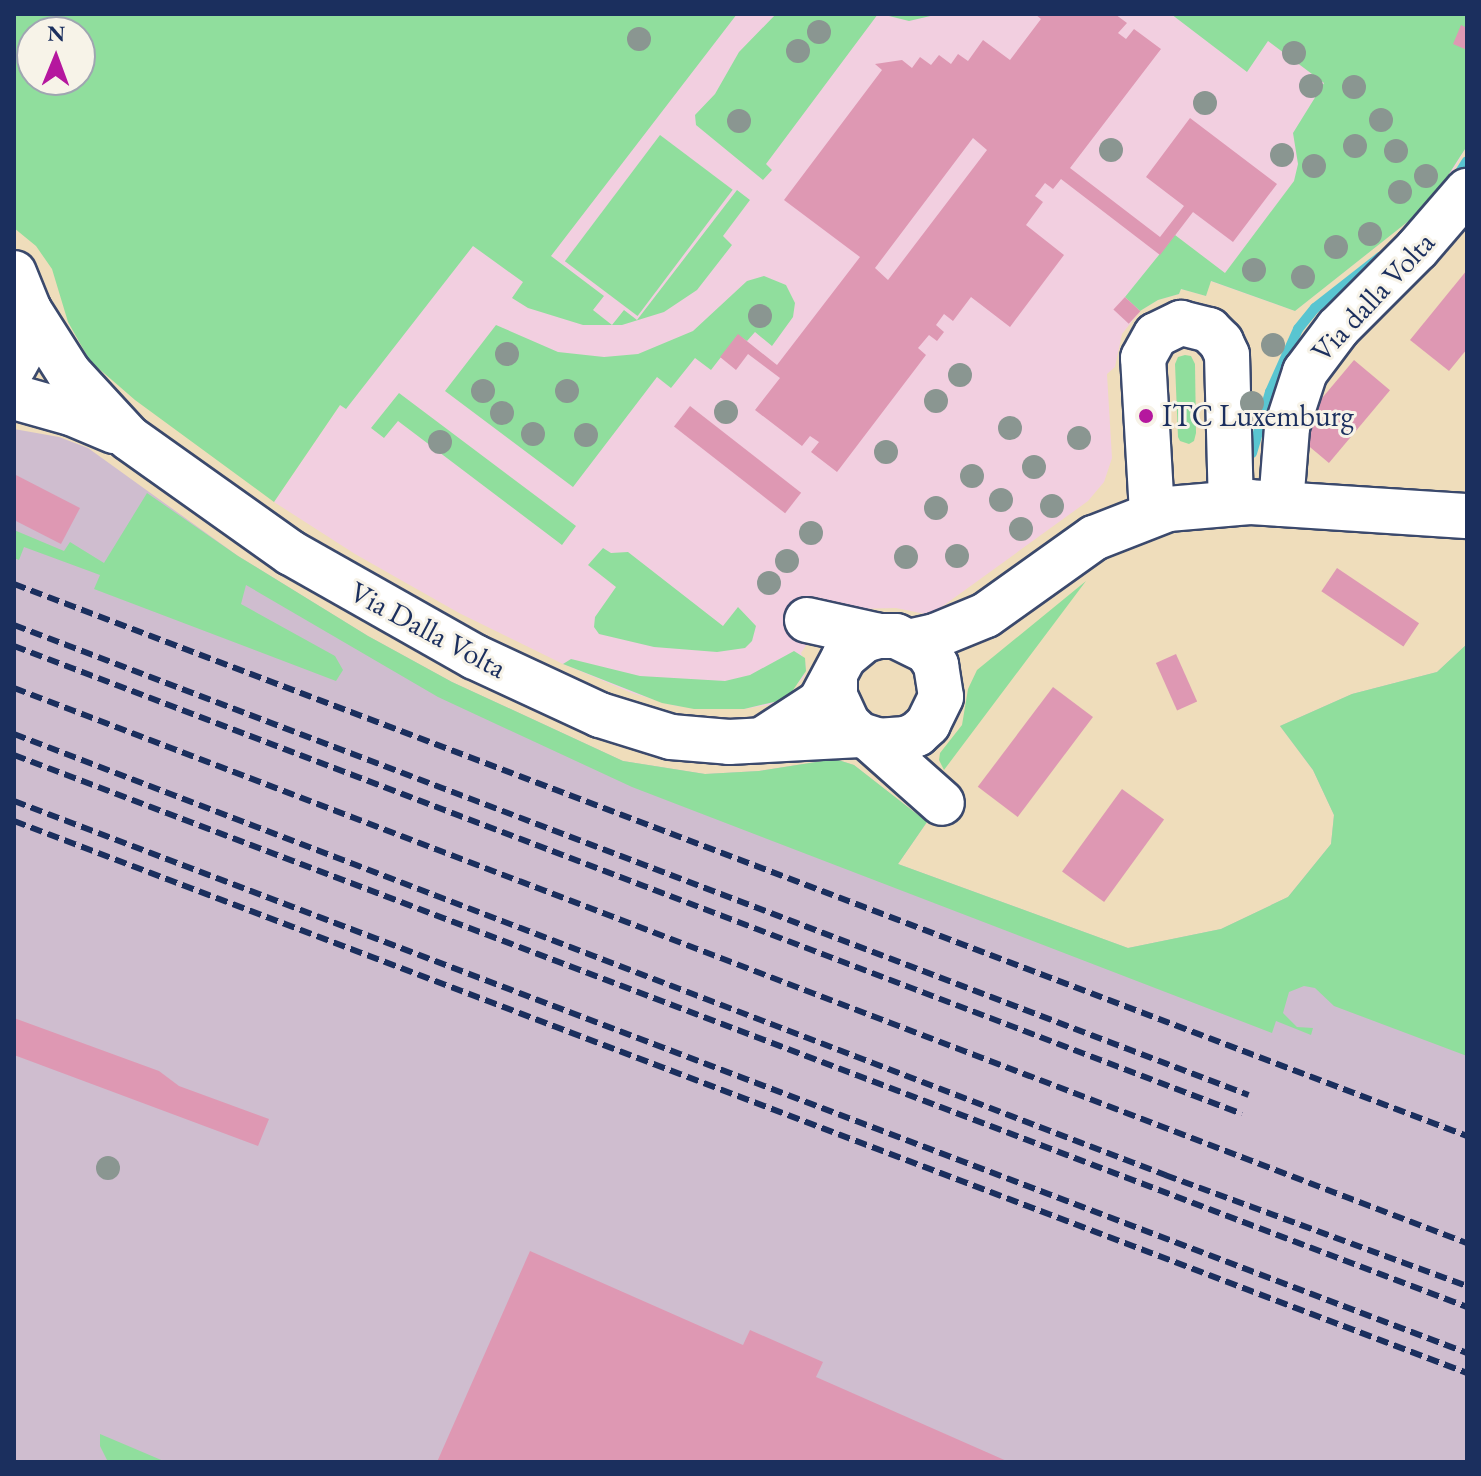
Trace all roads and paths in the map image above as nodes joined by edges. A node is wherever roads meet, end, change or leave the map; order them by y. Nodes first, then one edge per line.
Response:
1 (1467, 191) edge
2 (22, 292) edge
3 (14, 366) edge
4 (14, 397) edge
5 (129, 438) junction
6 (1231, 503) junction
7 (1281, 504) junction
8 (1152, 513) junction
9 (1467, 516) edge
10 (986, 615) junction
11 (896, 638) junction
12 (837, 673) junction
13 (941, 682) junction
14 (917, 734) junction
15 (865, 737) junction
16 (760, 741) junction

1 - 7 street, Via dalla Volta
2 - 3 street
2 - 5 street, Via Dalla Volta
4 - 5 street, Via Dalla Volta
5 - 16 street, Via Dalla Volta
6 - 7 street
6 - 8 street
6 - 8 street
7 - 9 street
8 - 10 street
10 - 11 street
10 - 13 street
11 - 12 street
11 - 13 street
12 - 15 street
12 - 16 street
13 - 14 street
14 - 15 street, Via Dalla Volta
14 - 15 street
15 - 16 street, Via Dalla Volta

